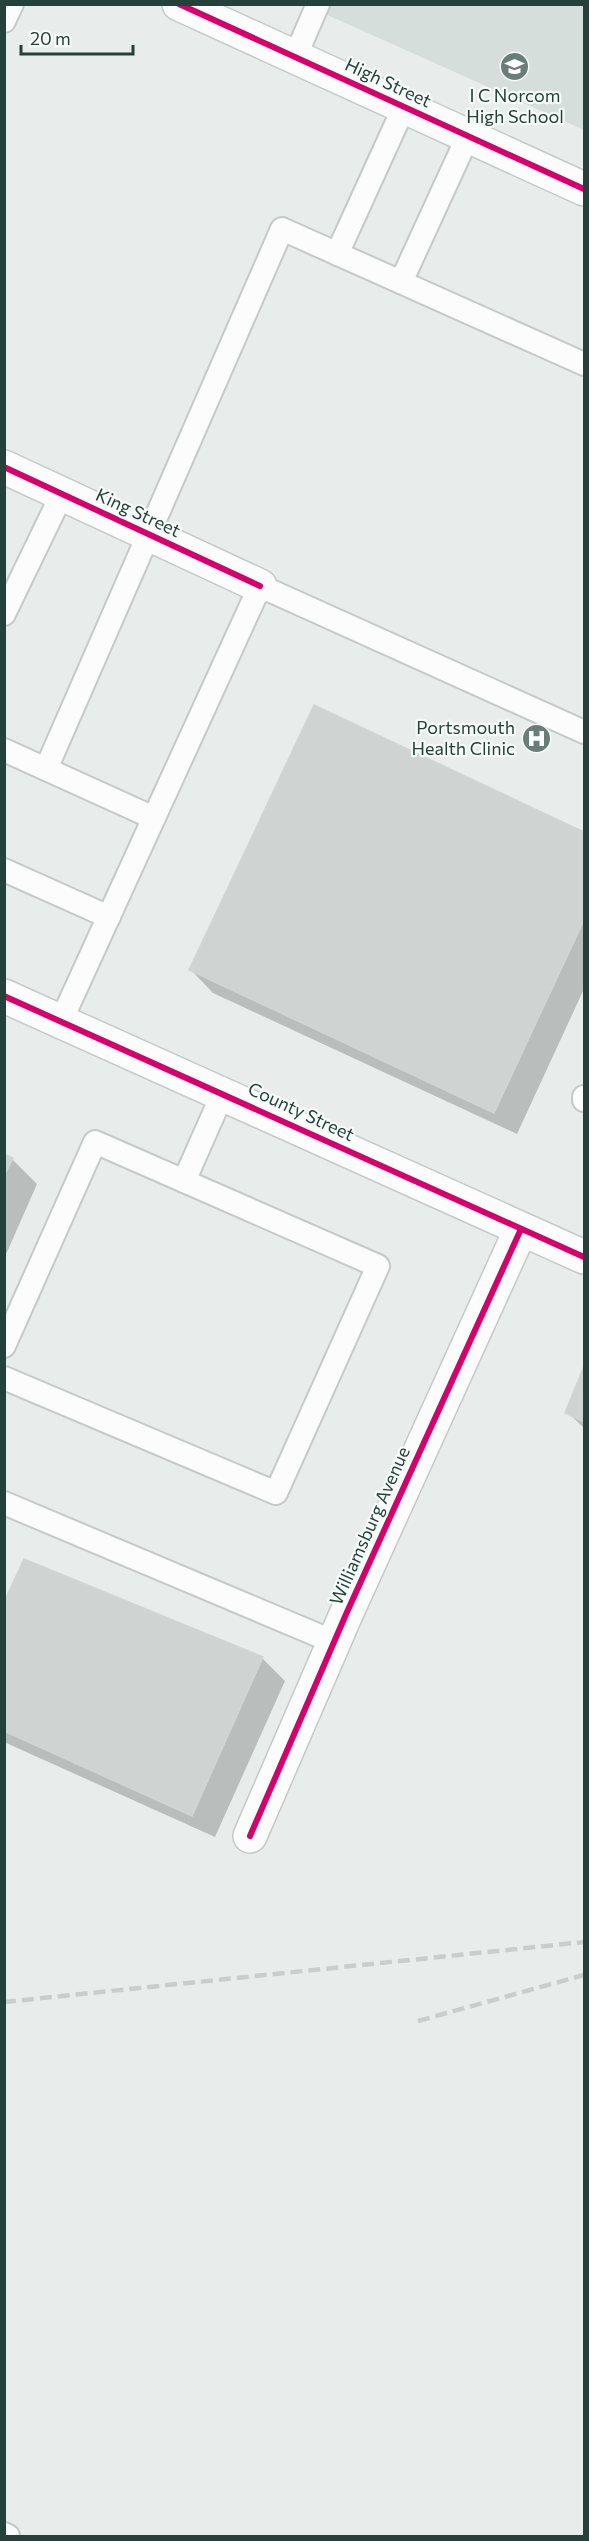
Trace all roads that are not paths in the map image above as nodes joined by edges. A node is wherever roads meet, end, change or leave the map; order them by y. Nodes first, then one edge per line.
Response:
1 (12, 4) edge
2 (179, 4) edge
3 (318, 4) edge
4 (4, 21) edge
5 (295, 57) junction
6 (404, 107) junction
7 (468, 136) junction
8 (582, 180) edge
9 (337, 254) junction
10 (401, 282) junction
11 (585, 364) edge
12 (4, 467) edge
13 (62, 494) junction
14 (148, 535) junction
15 (260, 586) junction
16 (4, 614) edge
17 (585, 732) edge
18 (4, 750) edge
19 (46, 769) junction
20 (154, 818) junction
21 (4, 870) edge
22 (109, 917) junction
23 (4, 996) edge
24 (62, 1021) junction
25 (223, 1093) junction
26 (184, 1181) junction
27 (521, 1229) junction
28 (585, 1257) edge
29 (4, 1346) edge
30 (4, 1378) edge
31 (4, 1503) edge
32 (334, 1642) junction
33 (250, 1836) dead end

1 - 4 lane
2 - 5 street, High Street
3 - 5 lane
5 - 6 street, High Street
6 - 7 street, High Street
6 - 9 lane
7 - 8 street, High Street
7 - 10 lane
9 - 10 lane
9 - 14 lane
10 - 11 lane
12 - 13 street, King Street
13 - 14 street, King Street
13 - 16 lane
14 - 15 street, King Street
14 - 19 lane
15 - 17 lane
15 - 20 lane
18 - 19 lane
19 - 20 lane
20 - 22 lane
21 - 22 lane
22 - 24 lane
23 - 24 street, County Street
24 - 25 street, County Street
25 - 26 lane
25 - 27 street, County Street
26 - 29 lane
26 - 30 lane
27 - 28 street, County Street
27 - 32 street, Williamsburg Avenue
31 - 32 lane
32 - 33 street, Williamsburg Avenue

